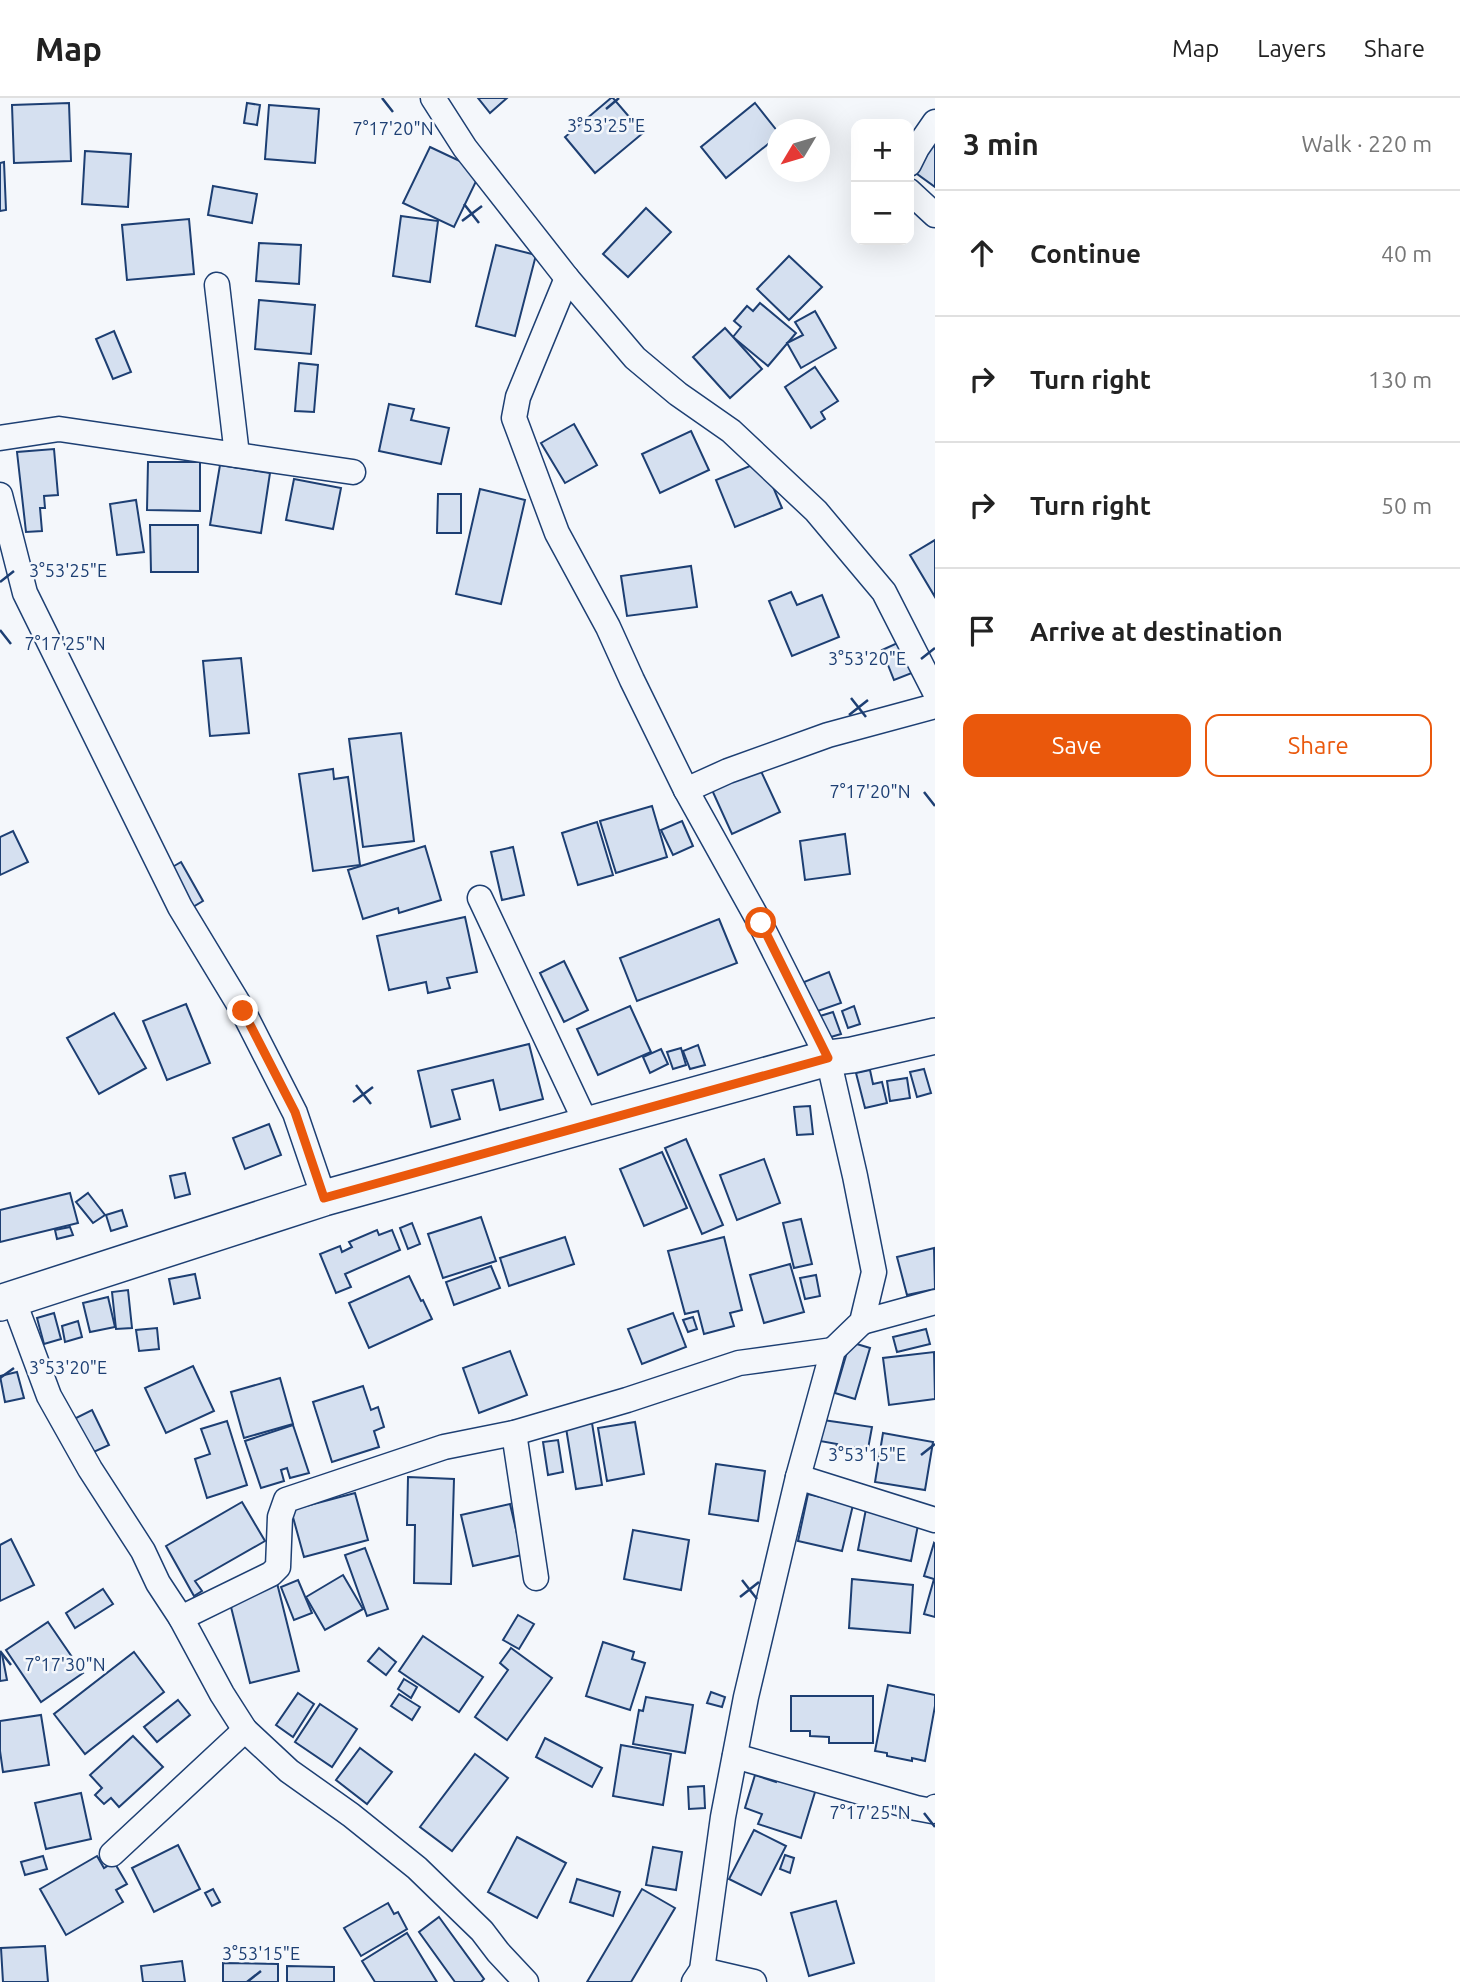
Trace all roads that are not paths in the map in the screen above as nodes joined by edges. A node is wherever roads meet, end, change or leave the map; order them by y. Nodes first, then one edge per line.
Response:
1 (433, 98) edge
2 (935, 122) edge
3 (914, 154) edge
4 (914, 196) edge
5 (935, 215) edge
6 (567, 278) junction
7 (216, 285) dead end
8 (0, 438) edge
9 (237, 455) junction
10 (353, 472) dead end
11 (0, 495) edge
12 (935, 692) edge
13 (935, 706) edge
14 (686, 790) junction
15 (480, 898) dead end
16 (935, 1036) edge
17 (828, 1058) junction
18 (587, 1125) junction
19 (324, 1198) junction
20 (6, 1301) edge
21 (935, 1302) edge
22 (862, 1322) junction
23 (833, 1350) junction
24 (513, 1433) junction
25 (798, 1477) junction
26 (935, 1520) edge
27 (536, 1578) dead end
28 (181, 1618) junction
29 (246, 1730) junction
30 (735, 1756) junction
31 (935, 1807) edge
32 (112, 1854) dead end
33 (698, 1976) edge
34 (526, 1982) edge
35 (754, 1982) edge

1 - 6 street
2 - 3 street
4 - 5 street
6 - 12 street
6 - 14 street
7 - 9 street
8 - 9 street
9 - 10 street
11 - 19 street
13 - 14 street
14 - 17 street
15 - 18 street
16 - 17 street
17 - 18 street
17 - 22 street
18 - 19 street
19 - 20 street
20 - 28 street
21 - 22 street
22 - 23 street
23 - 24 street
23 - 25 street
24 - 27 street
24 - 28 street
25 - 26 street
25 - 30 street
28 - 29 street
29 - 32 street
29 - 34 street
30 - 31 street
30 - 33 street
33 - 35 street

